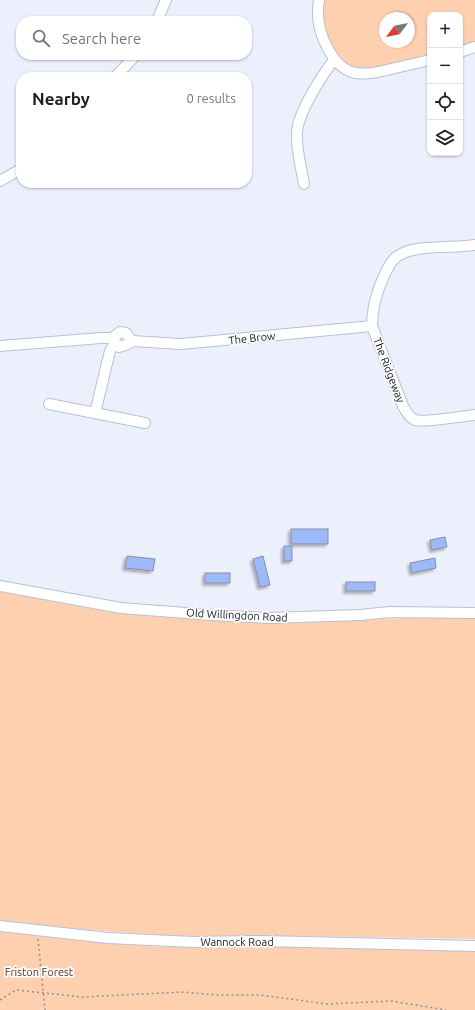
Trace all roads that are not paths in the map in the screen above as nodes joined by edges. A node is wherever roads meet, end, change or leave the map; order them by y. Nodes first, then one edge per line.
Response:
1 (166, 0) edge
2 (319, 0) edge
3 (159, 16) edge
4 (475, 47) edge
5 (463, 51) edge
6 (131, 60) edge
7 (334, 60) junction
8 (427, 61) edge
9 (120, 72) edge
10 (16, 172) edge
11 (0, 181) edge
12 (304, 184) dead end
13 (475, 245) edge
14 (372, 326) junction
15 (114, 340) junction
16 (0, 346) edge
17 (49, 404) dead end
18 (95, 413) junction
19 (475, 415) edge
20 (145, 423) dead end
21 (0, 586) edge
22 (475, 613) edge
23 (0, 926) edge
24 (475, 946) edge

1 - 3 street
2 - 7 street
4 - 5 street
6 - 9 street
7 - 8 street
7 - 12 street
10 - 11 street
13 - 14 street
14 - 15 street, The Brow
14 - 19 street, The Ridgeway
15 - 16 street, The Brow
15 - 18 street
17 - 18 street
18 - 20 street
21 - 22 street, Old Willingdon Road
23 - 24 street, Wannock Road

